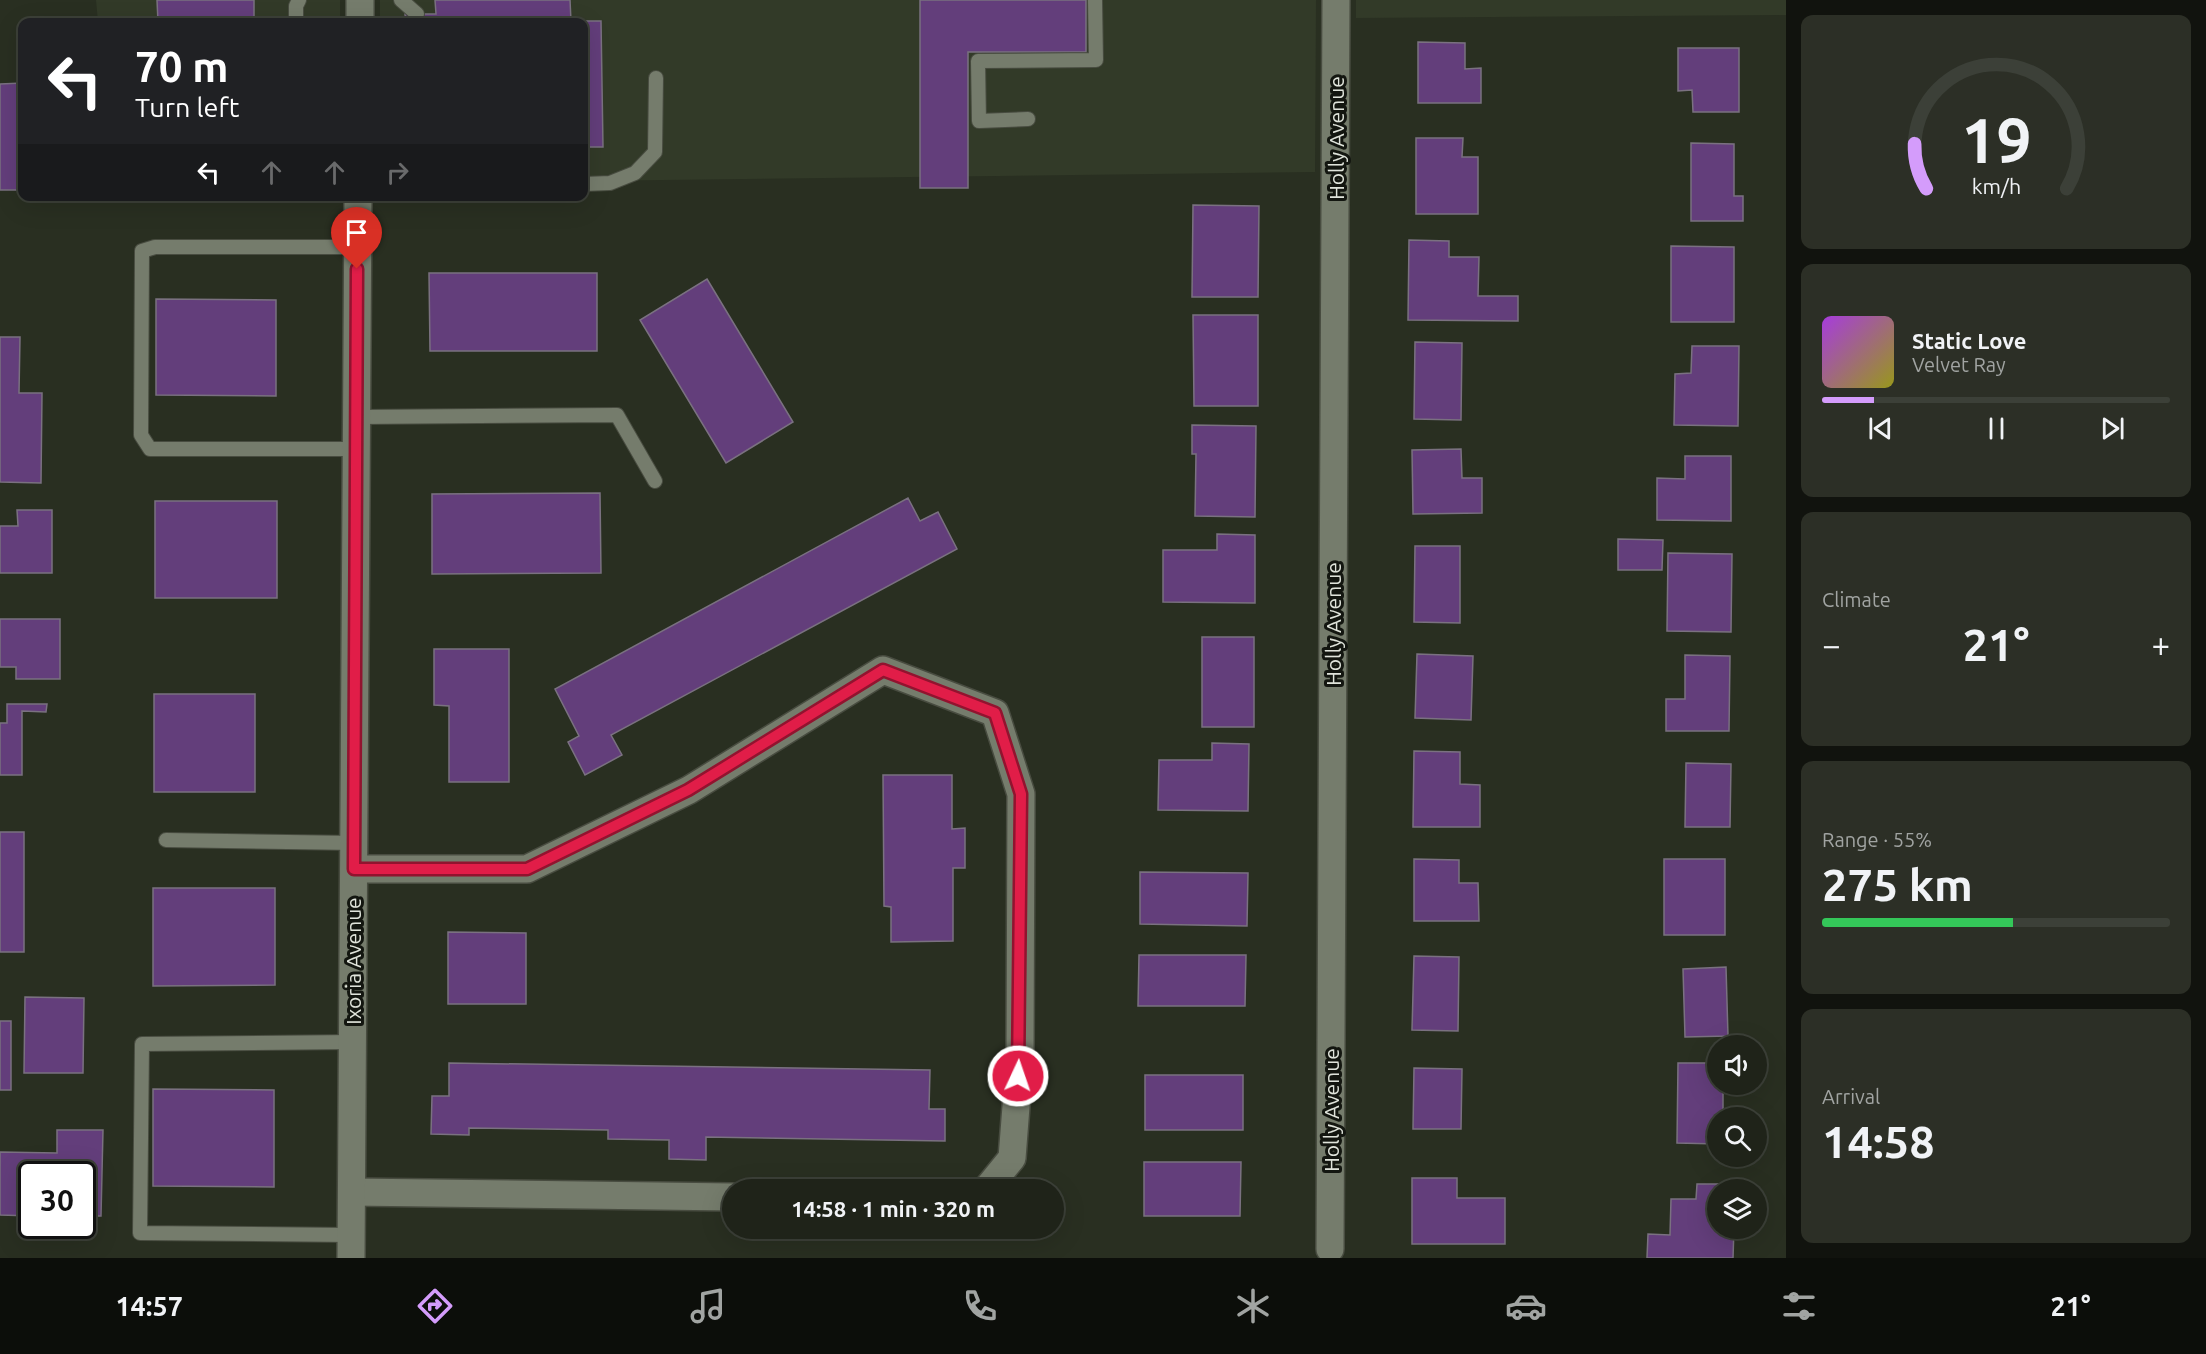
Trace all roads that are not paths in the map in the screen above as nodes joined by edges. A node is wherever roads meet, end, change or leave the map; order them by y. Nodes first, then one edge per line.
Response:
1 (298, 0) edge
2 (360, 0) edge
3 (401, 0) edge
4 (1095, 0) edge
5 (1336, 0) edge
6 (417, 14) dead end
7 (296, 18) edge
8 (360, 18) edge
9 (656, 78) dead end
10 (1028, 119) dead end
11 (588, 184) edge
12 (358, 201) edge
13 (357, 247) junction
14 (357, 417) junction
15 (357, 449) junction
16 (655, 481) dead end
17 (166, 840) dead end
18 (355, 843) junction
19 (354, 869) junction
20 (353, 1042) junction
21 (995, 1179) edge
22 (352, 1191) junction
23 (722, 1197) edge
24 (351, 1247) edge
25 (1330, 1248) dead end

1 - 7 lane
2 - 8 street
3 - 6 lane
4 - 10 lane
5 - 25 street, Holly Avenue
9 - 11 lane
12 - 13 street, Ixoria Avenue
13 - 14 street, Ixoria Avenue
13 - 15 lane
14 - 15 street, Ixoria Avenue
14 - 16 lane
15 - 18 street, Ixoria Avenue
17 - 18 lane
18 - 19 street, Ixoria Avenue
19 - 20 street, Ixoria Avenue
19 - 21 street
20 - 22 street, Ixoria Avenue
20 - 24 lane
22 - 23 street
22 - 24 street, Ixoria Avenue

